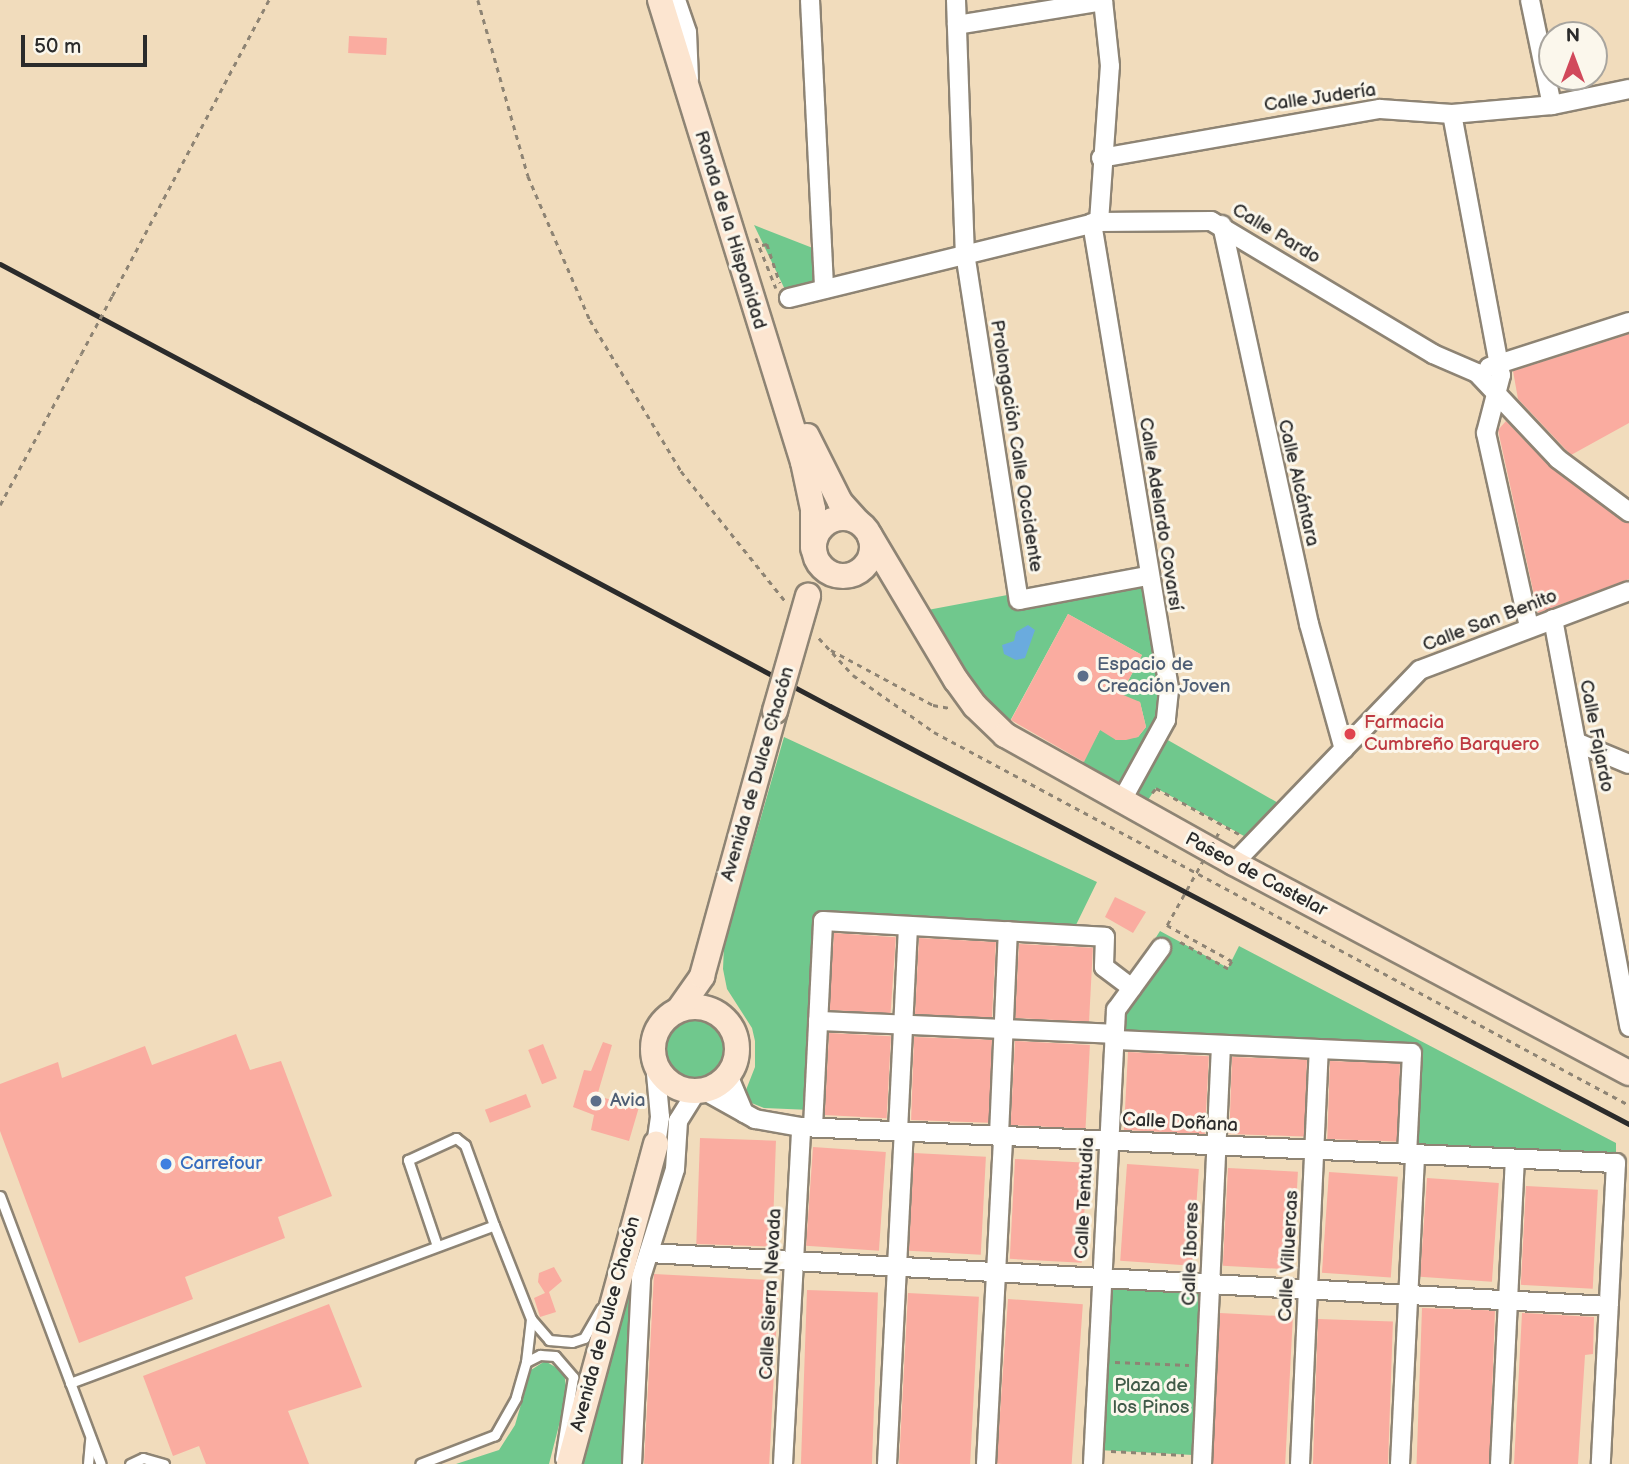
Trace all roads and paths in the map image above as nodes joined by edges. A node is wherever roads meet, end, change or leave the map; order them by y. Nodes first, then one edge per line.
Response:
1 (269, 0) edge
2 (478, 0) edge
3 (660, 0) edge
4 (676, 0) edge
5 (810, 0) edge
6 (956, 0) edge
7 (1103, 0) edge
8 (1530, 0) edge
9 (957, 25) junction
10 (1629, 89) edge
11 (688, 93) junction
12 (1552, 105) junction
13 (1452, 114) junction
14 (1101, 158) junction
15 (1096, 222) junction
16 (1222, 225) junction
17 (761, 245) junction
18 (735, 246) junction
19 (965, 253) junction
20 (824, 289) junction
21 (783, 294) junction
22 (1629, 322) edge
23 (1499, 363) junction
24 (772, 367) junction
25 (1476, 373) junction
26 (1497, 396) junction
27 (0, 505) edge
28 (1629, 512) edge
29 (864, 528) junction
30 (814, 552) junction
31 (846, 576) junction
32 (1147, 576) junction
33 (1629, 591) edge
34 (798, 600) junction
35 (1553, 619) junction
36 (1530, 627) junction
37 (925, 628) junction
38 (812, 631) dead end
39 (828, 649) junction
40 (968, 697) junction
41 (1576, 742) junction
42 (1344, 749) junction
43 (1629, 764) edge
44 (1162, 801) dead end
45 (1121, 802) junction
46 (1208, 826) dead end
47 (1255, 842) junction
48 (1234, 863) junction
49 (908, 926) junction
50 (1008, 931) junction
51 (1166, 943) joint
52 (709, 951) junction
53 (1132, 988) junction
54 (680, 1008) junction
55 (719, 1013) junction
56 (818, 1021) junction
57 (903, 1024) junction
58 (1629, 1027) edge
59 (1004, 1029) junction
60 (1114, 1037) junction
61 (1222, 1045) junction
62 (1319, 1049) junction
63 (655, 1063) junction
64 (1629, 1073) edge
65 (728, 1075) junction
66 (697, 1091) junction
67 (1629, 1105) edge
68 (744, 1113) junction
69 (807, 1127) junction
70 (901, 1131) junction
71 (1001, 1135) junction
72 (1109, 1140) junction
73 (656, 1144) junction
74 (1216, 1147) junction
75 (1315, 1150) junction
76 (1411, 1154) junction
77 (1516, 1160) junction
78 (0, 1196) edge
79 (494, 1225) junction
80 (437, 1246) junction
81 (640, 1254) junction
82 (794, 1262) junction
83 (896, 1269) junction
84 (995, 1273) junction
85 (1102, 1280) junction
86 (1211, 1285) junction
87 (616, 1286) junction
88 (1309, 1289) junction
89 (1408, 1296) junction
90 (1508, 1301) junction
91 (1609, 1306) junction
92 (531, 1318) junction
93 (1098, 1361) junction
94 (526, 1362) junction
95 (1207, 1365) junction
96 (70, 1383) junction
97 (90, 1437) junction
98 (1093, 1457) edge
99 (1202, 1460) edge
100 (88, 1464) edge
101 (101, 1464) edge
102 (130, 1464) edge
103 (164, 1464) edge
104 (420, 1464) edge
105 (561, 1464) edge
106 (569, 1464) edge
107 (632, 1464) edge
108 (783, 1464) edge
109 (887, 1464) edge
110 (986, 1464) edge
111 (1300, 1464) edge
112 (1400, 1464) edge
113 (1500, 1464) edge
114 (1601, 1464) edge

1 - 27 path, bridge
2 - 34 path
3 - 11 street, Ronda de la Hispanidad
4 - 11 street, Ronda de la Hispanidad
5 - 20 street
6 - 9 street
7 - 9 street
7 - 14 street, Calle Adelardo Covarsí
8 - 12 street
9 - 19 street
10 - 12 street, Calle Judería
11 - 18 street, Ronda de la Hispanidad
12 - 13 street, Calle Judería
13 - 14 street, Calle Judería
13 - 23 street
14 - 15 street, Calle Adelardo Covarsí
15 - 16 street, Calle Pardo
15 - 19 street, Calle Pardo
15 - 32 street, Calle Adelardo Covarsí
16 - 25 street, Calle Pardo
16 - 42 street, Calle Alcántara
17 - 18 path
17 - 21 path
17 - 21 path
18 - 24 street, Ronda de la Hispanidad
19 - 20 street, Calle Pardo
19 - 32 street, Prolongación Calle Occidente
20 - 21 street, Calle Pardo
22 - 23 street
23 - 25 street
23 - 26 street
24 - 29 street, Ronda de la Hispanidad
24 - 30 street, Ronda de la Hispanidad
25 - 26 street, Calle Pardo
26 - 28 street, Calle Pardo
26 - 36 street
29 - 30 street
29 - 31 street
29 - 37 street, Paseo de Castelar
30 - 31 street
30 - 34 street, Avenida de Dulce Chacón
31 - 34 street
31 - 37 street, Paseo de Castelar
32 - 45 street, Calle Adelardo Covarsí
33 - 35 street, Calle San Benito
34 - 52 street, Avenida de Dulce Chacón, bridge
35 - 36 street, Calle San Benito
35 - 41 street, Calle Fajardo
36 - 42 street, Calle San Benito
37 - 40 street, Paseo de Castelar
38 - 39 path
39 - 40 path
39 - 67 path
40 - 45 street, Paseo de Castelar
41 - 43 street
41 - 58 street, Calle Fajardo
42 - 47 street, Calle San Benito
44 - 47 path
45 - 48 street, Paseo de Castelar
46 - 51 path, bridge
47 - 48 street, Calle San Benito
48 - 64 street, Paseo de Castelar
49 - 50 street
49 - 56 street, Calle Sierra Nevada
49 - 57 street
50 - 53 street
50 - 59 street
51 - 53 street, Calle Tentudia
52 - 54 street, Avenida de Dulce Chacón
52 - 55 street, Avenida de Dulce Chacón
53 - 60 street, Calle Tentudia
54 - 55 street
54 - 63 street
55 - 65 street
56 - 57 street
56 - 69 street, Calle Sierra Nevada
57 - 59 street
57 - 70 street
59 - 60 street
59 - 71 street
60 - 61 street
60 - 72 street, Calle Tentudia
61 - 62 street
61 - 74 street, Calle Ibores
62 - 75 street, Calle Villuercas
62 - 76 street
63 - 66 street
63 - 73 street, Avenida de Dulce Chacón
65 - 66 street
65 - 68 street
66 - 68 street, Calle Doñana
66 - 73 street, Avenida de Dulce Chacón
66 - 81 street
68 - 69 street, Calle Doñana
69 - 70 street, Calle Doñana
69 - 82 street, Calle Sierra Nevada
70 - 71 street, Calle Doñana
70 - 83 street
71 - 72 street, Calle Doñana
71 - 84 street
72 - 74 street, Calle Doñana
72 - 85 street, Calle Tentudia
73 - 81 street, Avenida de Dulce Chacón
74 - 75 street, Calle Doñana
74 - 86 street, Calle Ibores
75 - 76 street, Calle Doñana
75 - 88 street, Calle Villuercas
76 - 77 street, Calle Doñana
76 - 89 street
77 - 90 street
77 - 91 street, Calle Doñana
78 - 96 lane
79 - 80 lane
79 - 80 lane
79 - 92 lane
80 - 96 lane
81 - 82 street
81 - 87 street, Avenida de Dulce Chacón
81 - 107 street
82 - 83 street
82 - 108 street, Calle Sierra Nevada
83 - 84 street
83 - 109 street
84 - 85 street
84 - 110 street
85 - 86 street
85 - 93 street, Calle Tentudia
86 - 88 street
86 - 95 street, Calle Ibores
87 - 92 lane
87 - 106 street, Avenida de Dulce Chacón
88 - 89 street
88 - 111 street, Calle Villuercas
89 - 90 street
89 - 112 street
90 - 91 street
90 - 113 street
91 - 114 street
92 - 94 lane
93 - 95 path
93 - 98 street, Calle Tentudia
94 - 104 lane
94 - 105 lane
95 - 99 street, Calle Ibores
96 - 97 lane
97 - 100 lane
97 - 101 lane
98 - 99 path
102 - 103 lane

